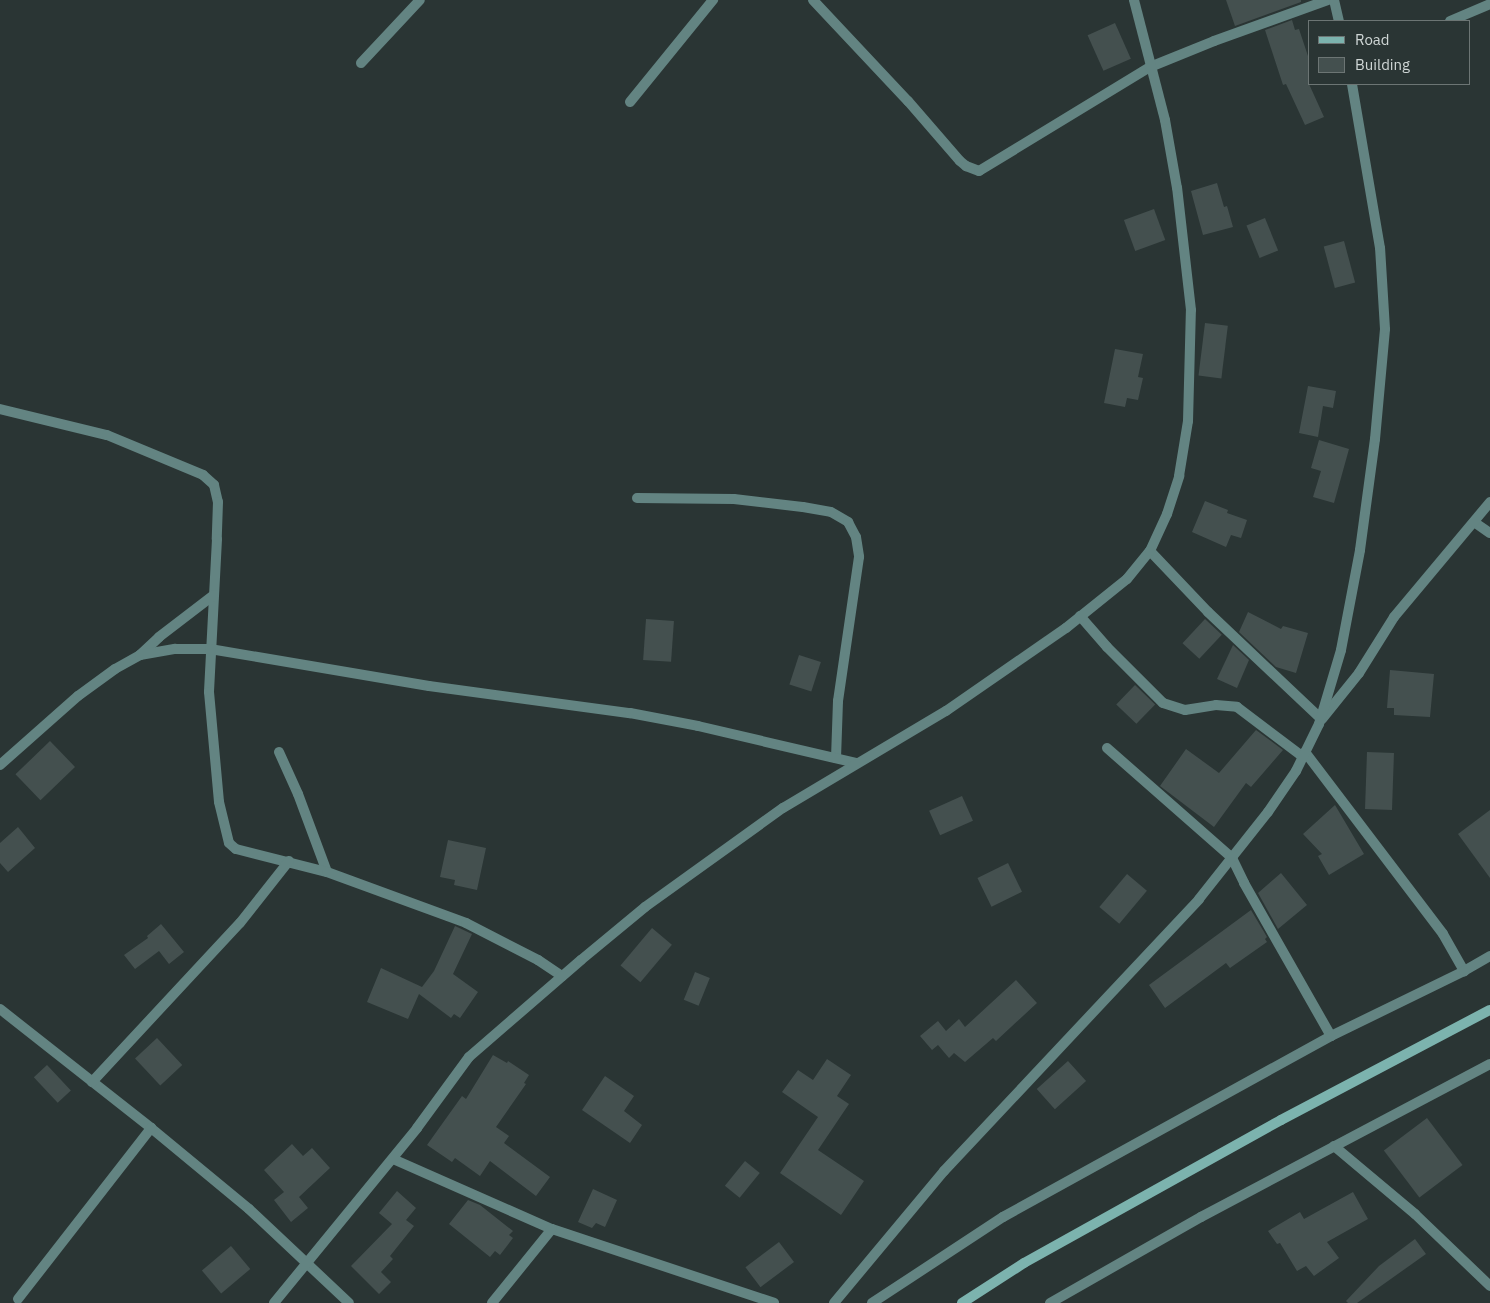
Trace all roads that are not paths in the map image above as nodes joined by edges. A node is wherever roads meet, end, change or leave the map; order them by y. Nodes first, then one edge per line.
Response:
1 (420, 0) edge
2 (713, 0) edge
3 (813, 0) edge
4 (1134, 0) edge
5 (1328, 0) edge
6 (1334, 0) edge
7 (1490, 4) edge
8 (1339, 20) edge
9 (1452, 20) edge
10 (361, 63) dead end
11 (1150, 67) junction
12 (1352, 85) edge
13 (630, 102) dead end
14 (0, 409) edge
15 (637, 498) dead end
16 (1490, 502) edge
17 (1474, 522) junction
18 (1490, 533) edge
19 (1150, 551) junction
20 (214, 595) junction
21 (1080, 616) junction
22 (210, 649) junction
23 (140, 655) junction
24 (1320, 721) junction
25 (1107, 748) dead end
26 (278, 752) dead end
27 (1304, 755) junction
28 (836, 758) junction
29 (856, 763) junction
30 (0, 765) edge
31 (1232, 858) junction
32 (289, 861) junction
33 (327, 872) junction
34 (1490, 956) edge
35 (1464, 971) junction
36 (562, 976) junction
37 (0, 1009) edge
38 (1490, 1010) edge
39 (1331, 1036) junction
40 (1490, 1064) edge
41 (92, 1082) junction
42 (151, 1128) junction
43 (1334, 1146) junction
44 (393, 1158) junction
45 (552, 1229) junction
46 (308, 1264) junction
47 (1490, 1286) edge
48 (18, 1299) dead end
49 (274, 1303) edge
50 (349, 1303) edge
51 (492, 1303) edge
52 (774, 1303) edge
53 (834, 1303) edge
54 (872, 1303) edge
55 (962, 1303) edge
56 (1050, 1303) edge

1 - 10 street
2 - 13 street
3 - 11 street
4 - 11 street
5 - 11 street
6 - 8 street
7 - 9 street
11 - 19 street
12 - 24 street
14 - 20 street
15 - 28 street
16 - 17 street
17 - 18 street
17 - 24 street
19 - 21 street
19 - 24 street
20 - 22 street
20 - 23 street
21 - 27 street
21 - 29 street
22 - 23 street
22 - 28 street
22 - 32 street
23 - 30 street
24 - 27 street
25 - 31 street
26 - 33 street
27 - 31 street
27 - 35 street
28 - 29 street
29 - 36 street
31 - 39 street
31 - 53 street
32 - 33 street
32 - 41 street
33 - 36 street
34 - 35 street
35 - 39 street
36 - 44 street
37 - 41 street
38 - 55 main road
39 - 54 street
40 - 43 street
41 - 42 street
42 - 46 street
42 - 48 street
43 - 47 street
43 - 56 street
44 - 45 street
44 - 46 street
45 - 51 street
45 - 52 street
46 - 49 street
46 - 50 street

